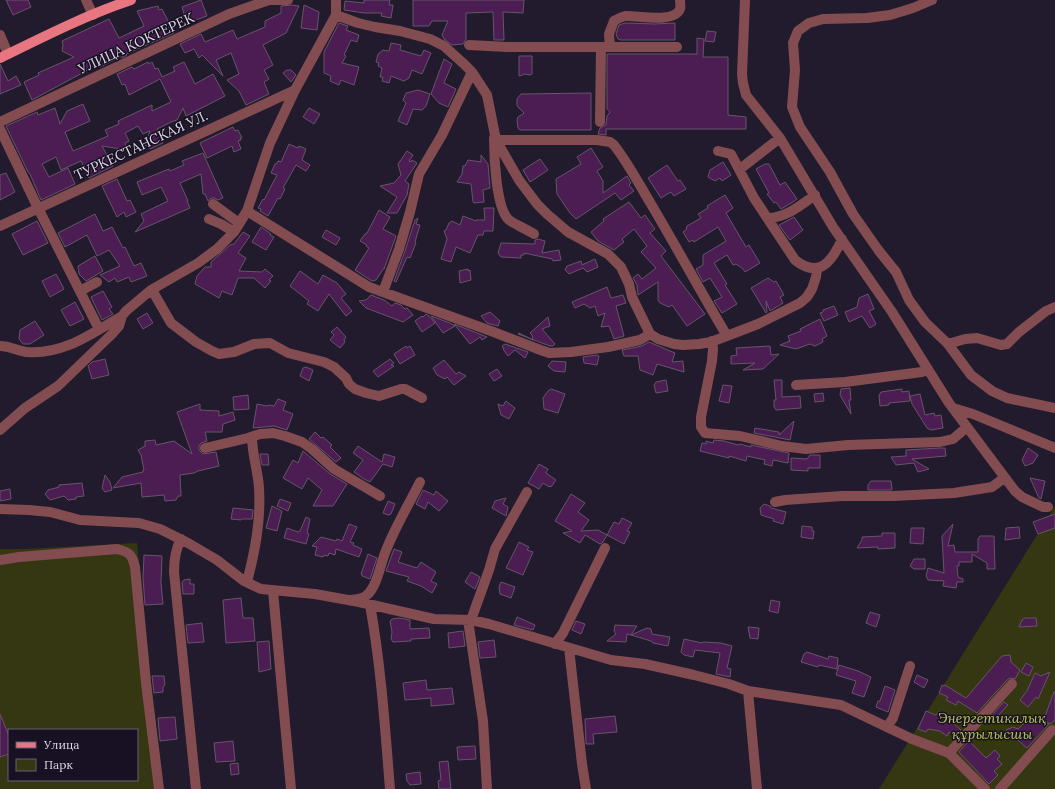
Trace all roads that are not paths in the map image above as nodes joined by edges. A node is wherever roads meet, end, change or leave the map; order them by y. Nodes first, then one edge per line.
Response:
1 (86, 0) edge
2 (131, 0) edge
3 (288, 0) edge
4 (336, 0) edge
5 (680, 0) edge
6 (745, 0) edge
7 (932, 0) edge
8 (93, 15) junction
9 (336, 15) junction
10 (0, 35) edge
11 (469, 44) dead end
12 (605, 47) junction
13 (678, 47) dead end
14 (4, 56) edge
15 (472, 72) junction
16 (295, 90) junction
17 (0, 122) edge
18 (600, 122) dead end
19 (0, 129) edge
20 (495, 135) junction
21 (780, 138) junction
22 (718, 151) dead end
23 (740, 169) junction
24 (815, 195) junction
25 (213, 204) dead end
26 (38, 208) junction
27 (246, 211) junction
28 (768, 218) junction
29 (209, 219) dead end
30 (0, 226) edge
31 (237, 227) junction
32 (534, 234) dead end
33 (842, 239) junction
34 (817, 269) junction
35 (98, 282) dead end
36 (152, 290) junction
37 (80, 291) junction
38 (384, 292) junction
39 (1055, 307) edge
40 (122, 316) junction
41 (99, 329) junction
42 (650, 334) junction
43 (727, 336) junction
44 (712, 341) junction
45 (948, 344) junction
46 (0, 346) edge
47 (928, 369) junction
48 (796, 385) dead end
49 (422, 398) dead end
50 (953, 408) junction
51 (1055, 408) edge
52 (967, 427) junction
53 (0, 430) edge
54 (252, 436) junction
55 (205, 448) dead end
56 (1055, 448) edge
57 (1004, 478) junction
58 (420, 482) dead end
59 (527, 492) dead end
60 (380, 496) dead end
61 (775, 502) dead end
62 (1048, 507) dead end
63 (0, 509) edge
64 (181, 539) junction
65 (605, 548) dead end
66 (0, 560) edge
67 (247, 582) junction
68 (273, 590) junction
69 (350, 601) junction
70 (370, 605) junction
71 (469, 620) junction
72 (555, 644) junction
73 (569, 648) junction
74 (910, 666) dead end
75 (1012, 684) dead end
76 (748, 691) junction
77 (887, 727) junction
78 (1052, 730) dead end
79 (949, 753) junction
80 (982, 788) edge
81 (159, 789) edge
82 (196, 789) edge
83 (291, 789) edge
84 (390, 789) edge
85 (487, 789) edge
86 (586, 789) edge
87 (757, 789) edge
88 (1000, 789) edge

1 - 8 street
2 - 8 main road
3 - 17 street, УЛИЦА КОКТЕРЕК
4 - 9 street
5 - 12 street
6 - 21 street
7 - 45 street
8 - 14 main road
9 - 15 street
9 - 16 street
10 - 14 street
11 - 12 street
12 - 13 street
12 - 18 street
15 - 20 street
15 - 38 street
16 - 26 street, ТУРКЕСТАНСКАЯ УЛ.
16 - 27 street
19 - 26 street
20 - 32 street
20 - 42 street
20 - 43 street
21 - 23 street
21 - 24 street
22 - 23 street
23 - 28 street
24 - 28 street
24 - 33 street
25 - 31 street
26 - 30 street, ТУРКЕСТАНСКАЯ УЛ.
26 - 37 street
27 - 31 street
27 - 38 street
28 - 34 street
29 - 31 street
31 - 36 street
33 - 34 street
33 - 47 street
34 - 43 street
35 - 37 street
36 - 40 street
36 - 49 street
37 - 41 street
38 - 42 street
39 - 45 street
40 - 41 street
40 - 53 street
41 - 46 street
42 - 44 street
43 - 44 street
44 - 52 street
45 - 51 street
47 - 48 street
47 - 50 street
50 - 52 street
50 - 56 street
52 - 57 street
54 - 55 street
54 - 60 street
54 - 67 street
57 - 61 street
57 - 62 street
58 - 69 street
59 - 71 street
63 - 64 street
64 - 67 street
64 - 82 street
65 - 72 street
66 - 81 street
67 - 68 street
68 - 69 street
68 - 83 street
69 - 70 street
70 - 71 street
70 - 84 street
71 - 72 street
71 - 85 street
72 - 73 street
73 - 76 street
73 - 86 street
74 - 77 street
75 - 79 street
76 - 77 street
76 - 87 street
77 - 79 street
78 - 88 street
79 - 80 street

